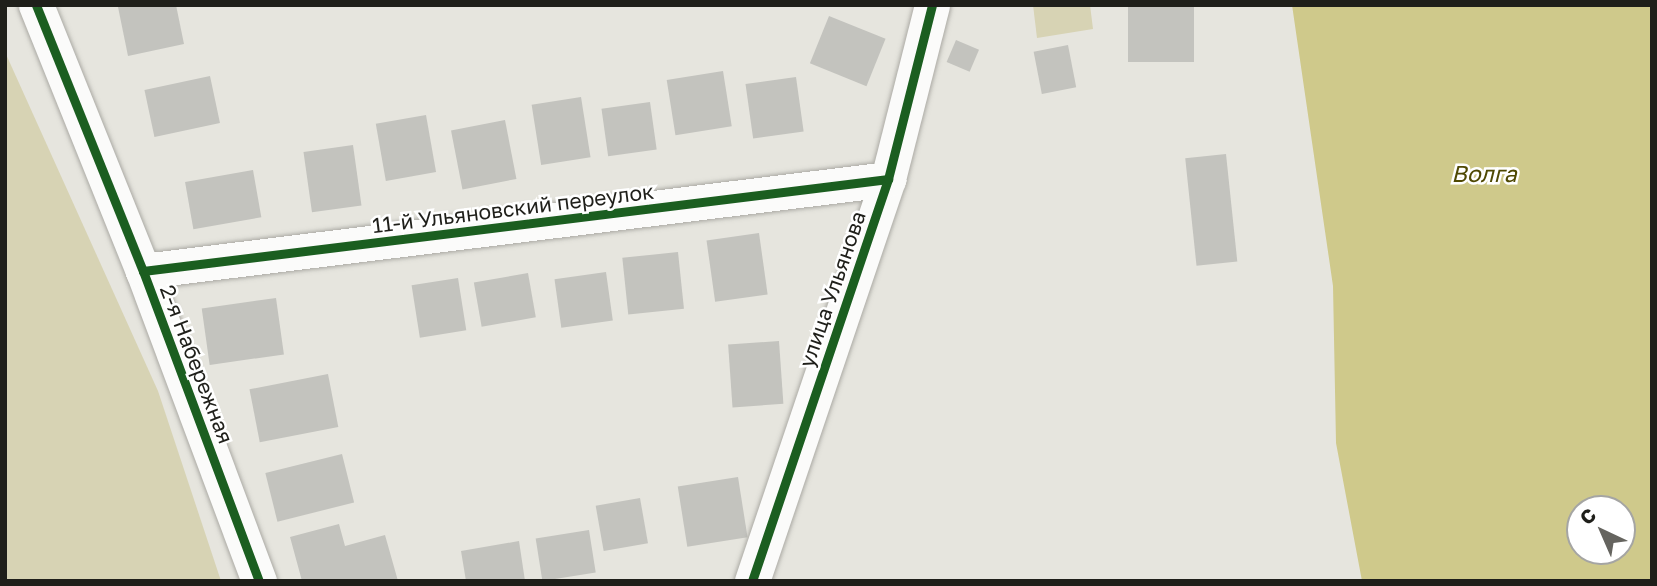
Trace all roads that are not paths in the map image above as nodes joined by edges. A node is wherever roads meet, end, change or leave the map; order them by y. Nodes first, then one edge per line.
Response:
1 (36, 5) edge
2 (932, 5) edge
3 (888, 179) junction
4 (143, 271) junction
5 (259, 581) edge
6 (752, 581) edge

1 - 4 street, 2-я Набережная
2 - 3 street, улица Ульянова
3 - 4 street, 11-й Ульяновский переулок
3 - 6 street, улица Ульянова
4 - 5 street, 2-я Набережная

